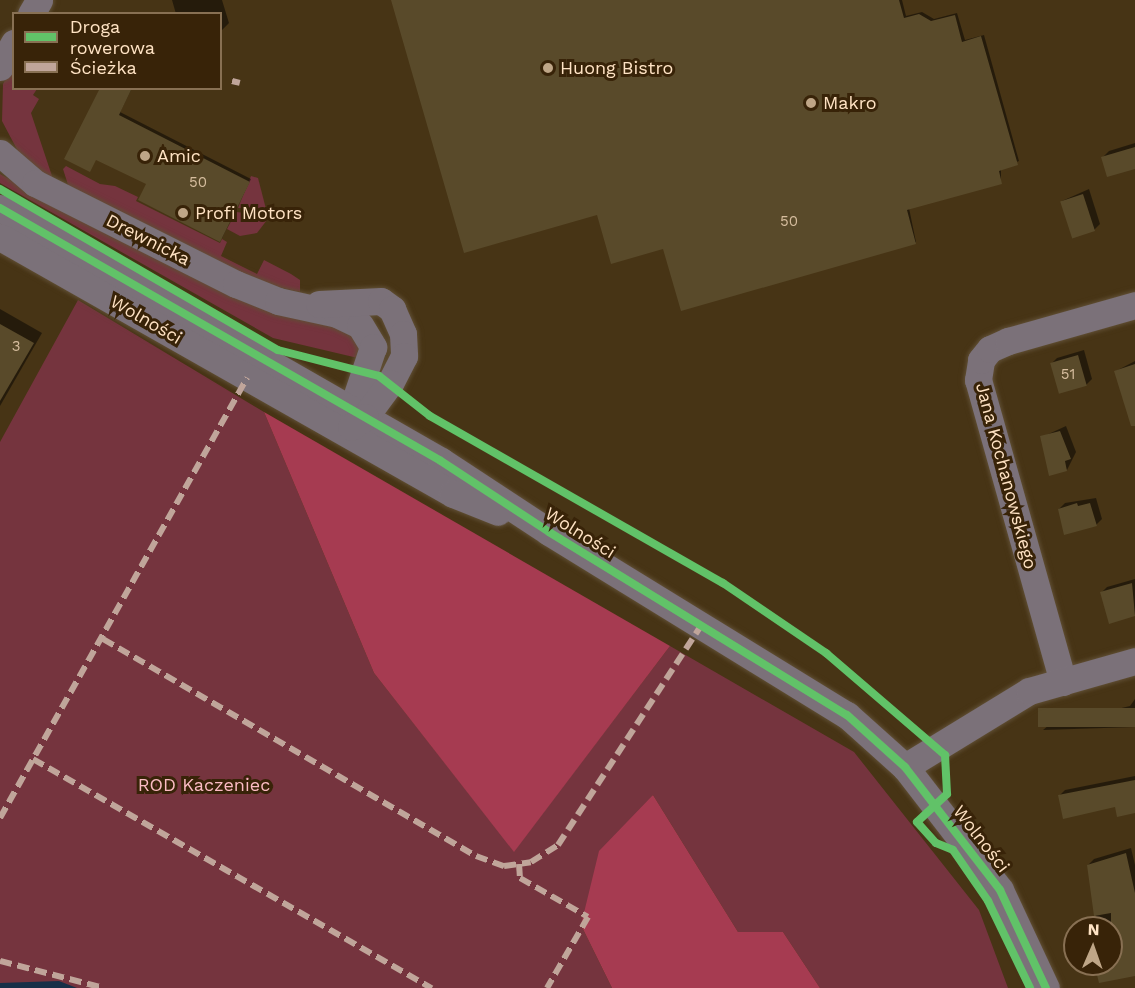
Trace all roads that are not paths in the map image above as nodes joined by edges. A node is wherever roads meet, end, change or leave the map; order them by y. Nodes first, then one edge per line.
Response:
1 (12, 47) edge
2 (0, 67) edge
3 (0, 153) edge
4 (0, 208) edge
5 (0, 237) edge
6 (1135, 305) edge
7 (354, 420) junction
8 (1135, 661) edge
9 (1064, 682) junction
10 (905, 767) junction
11 (1046, 988) edge

1 - 2 street
3 - 7 street, Drewnicka
4 - 7 street, Wolności
5 - 7 street, Wolności
6 - 9 street, Jana Kochanowskiego
7 - 10 street, Wolności
8 - 9 street
9 - 10 street
10 - 11 street, Wolności

